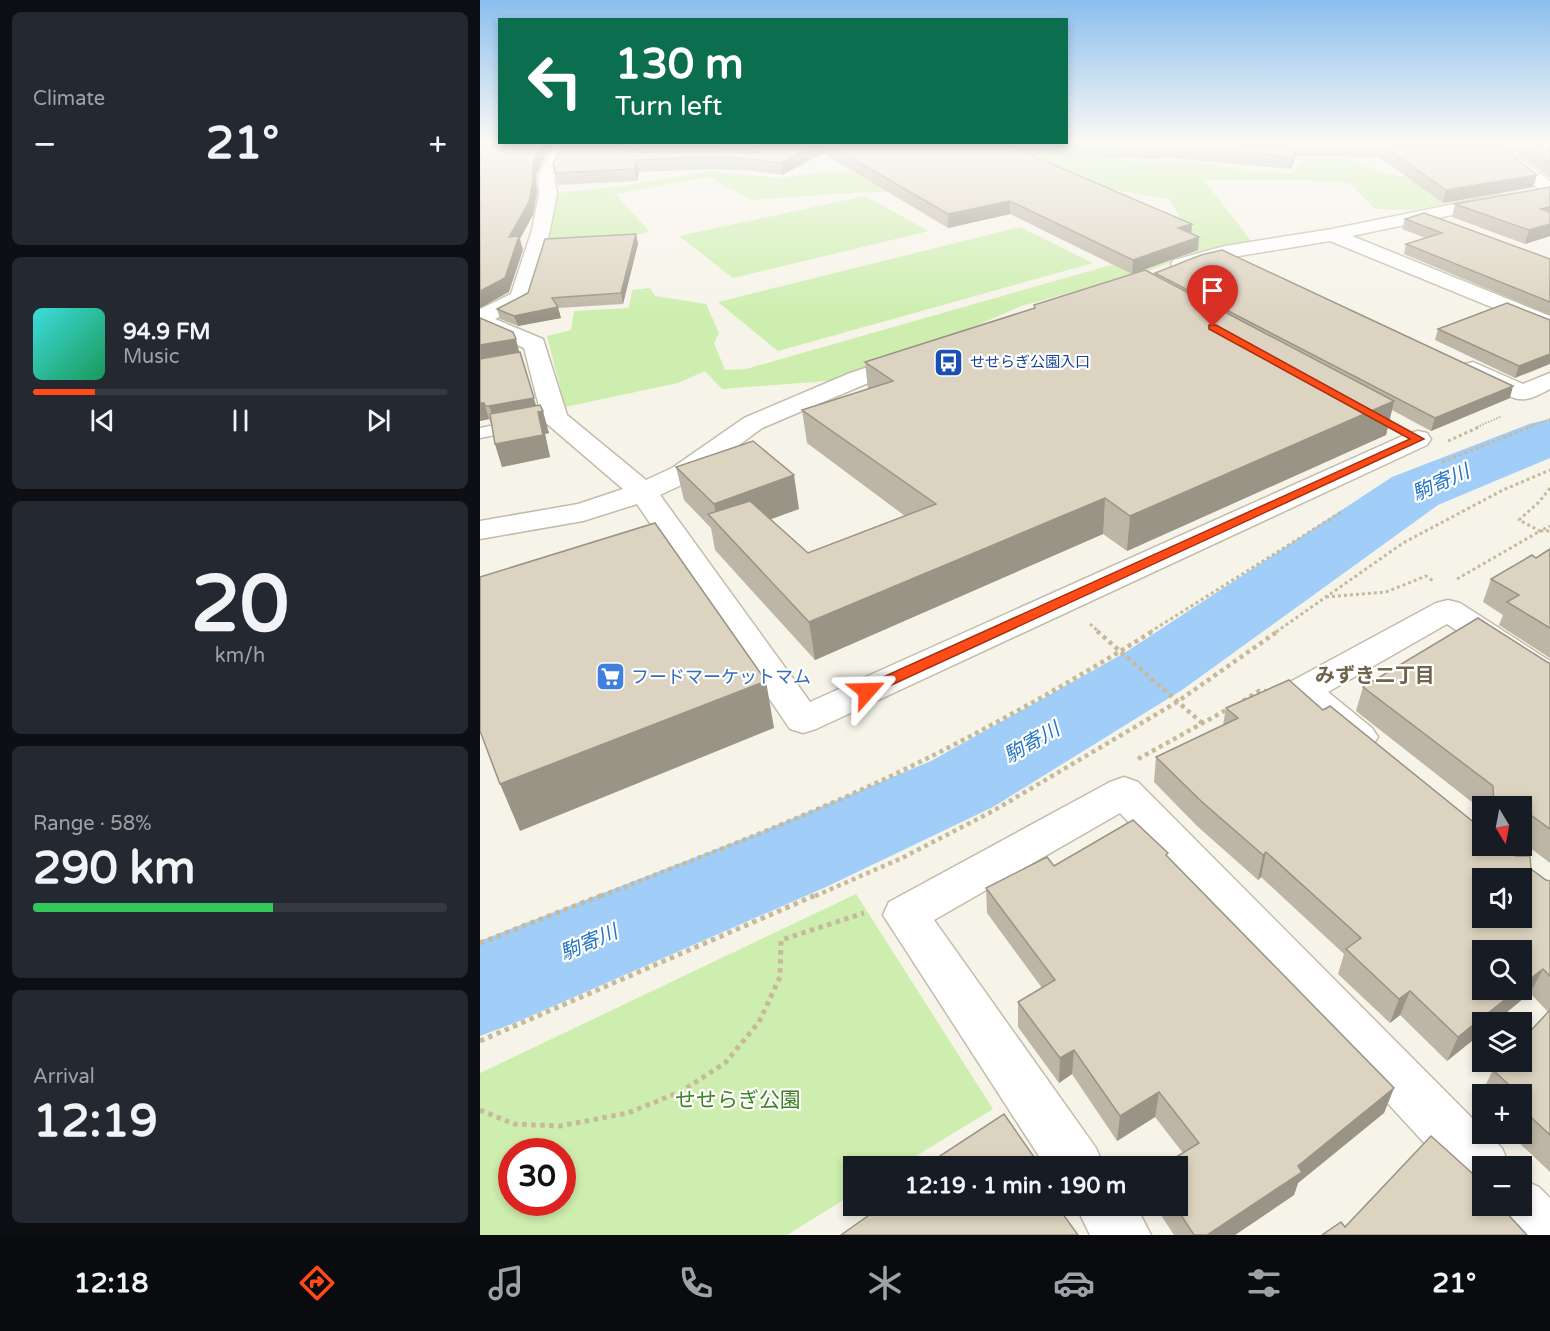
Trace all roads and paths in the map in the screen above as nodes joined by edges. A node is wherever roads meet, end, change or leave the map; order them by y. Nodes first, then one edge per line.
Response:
1 (547, 202) edge
2 (1493, 202) edge
3 (1424, 215) junction
4 (1456, 227) edge
5 (1332, 235) junction
6 (1225, 252) junction
7 (1257, 267) edge
8 (1166, 271) edge
9 (480, 320) edge
10 (1550, 324) edge
11 (927, 355) edge
12 (1449, 358) edge
13 (1550, 380) edge
14 (1523, 393) junction
15 (1550, 419) edge
16 (544, 420) junction
17 (480, 433) edge
18 (1408, 434) joint
19 (1440, 463) dead end
20 (1550, 470) edge
21 (1550, 488) edge
22 (643, 492) junction
23 (1344, 510) dead end
24 (1550, 526) edge
25 (480, 530) edge
26 (1540, 531) junction
27 (1550, 531) edge
28 (1324, 597) junction
29 (1445, 598) junction
30 (1088, 622) dead end
31 (1120, 650) junction
32 (1550, 677) edge
33 (1303, 691) junction
34 (1177, 702) junction
35 (1240, 702) edge
36 (1230, 707) edge
37 (1202, 723) junction
38 (1383, 756) edge
39 (1124, 792) junction
40 (875, 906) dead end
41 (480, 943) edge
42 (480, 1041) edge
43 (480, 1110) edge
44 (1069, 1156) edge
45 (1472, 1156) edge
46 (1111, 1216) edge
47 (1530, 1216) edge
48 (1123, 1235) edge
49 (1548, 1235) edge

1 - 9 street
2 - 3 street
3 - 4 street
3 - 5 street
5 - 6 street
5 - 10 street
6 - 7 street
6 - 8 street
9 - 16 street
11 - 22 street
12 - 14 street
13 - 14 street
14 - 18 path
15 - 19 path
16 - 17 lane
16 - 22 street
18 - 22 street
20 - 28 path
21 - 26 path
22 - 25 street
23 - 31 path
24 - 26 path
26 - 27 path
26 - 29 path
28 - 29 path
28 - 34 path
29 - 32 street
29 - 33 street
30 - 31 path
31 - 34 path
31 - 41 path
33 - 35 path
33 - 38 street
34 - 37 path
34 - 42 path
36 - 37 path
37 - 39 path
39 - 44 street
39 - 45 street
40 - 43 path
46 - 48 street
47 - 49 street

